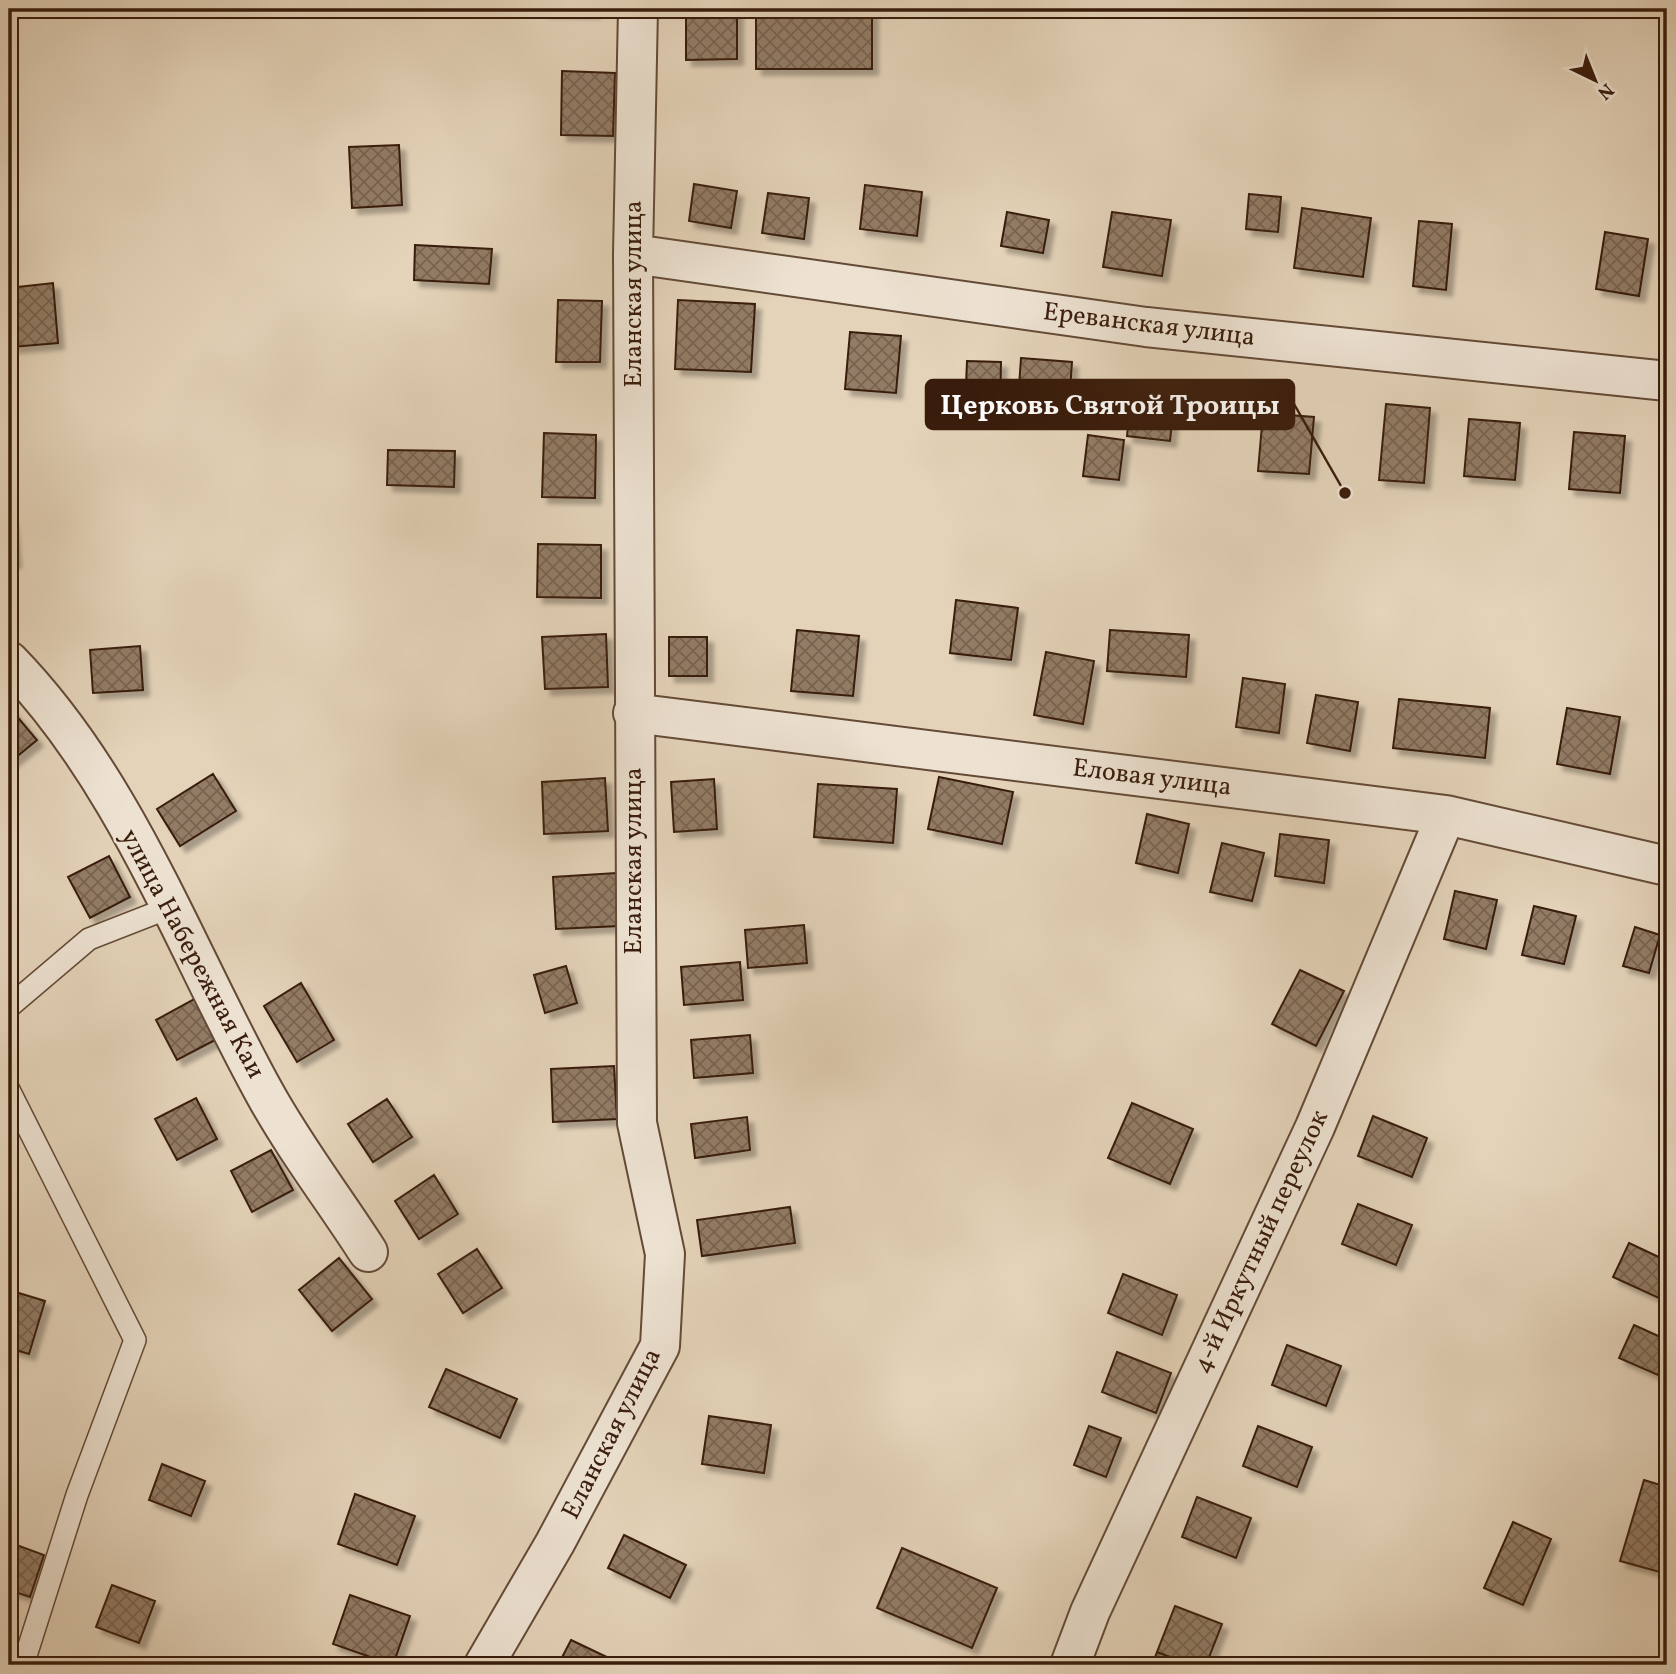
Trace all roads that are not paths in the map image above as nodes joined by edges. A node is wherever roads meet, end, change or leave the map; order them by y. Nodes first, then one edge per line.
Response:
1 (638, 9) edge
2 (633, 254) junction
3 (1667, 381) edge
4 (9, 661) edge
5 (633, 713) junction
6 (1446, 815) junction
7 (1667, 866) edge
8 (171, 907) junction
9 (9, 1007) edge
10 (9, 1090) edge
11 (368, 1252) dead end
12 (23, 1665) edge
13 (484, 1665) edge
14 (1070, 1665) edge

1 - 2 street, Еланская улица
2 - 3 street, Ереванская улица
2 - 5 street, Еланская улица
4 - 8 street, улица Набережная Каи
5 - 6 street, Еловая улица
5 - 13 street, Еланская улица
6 - 7 street, Еловая улица
6 - 14 street, 4-й Иркутный переулок
8 - 9 lane
8 - 11 street, улица Набережная Каи
10 - 12 lane

